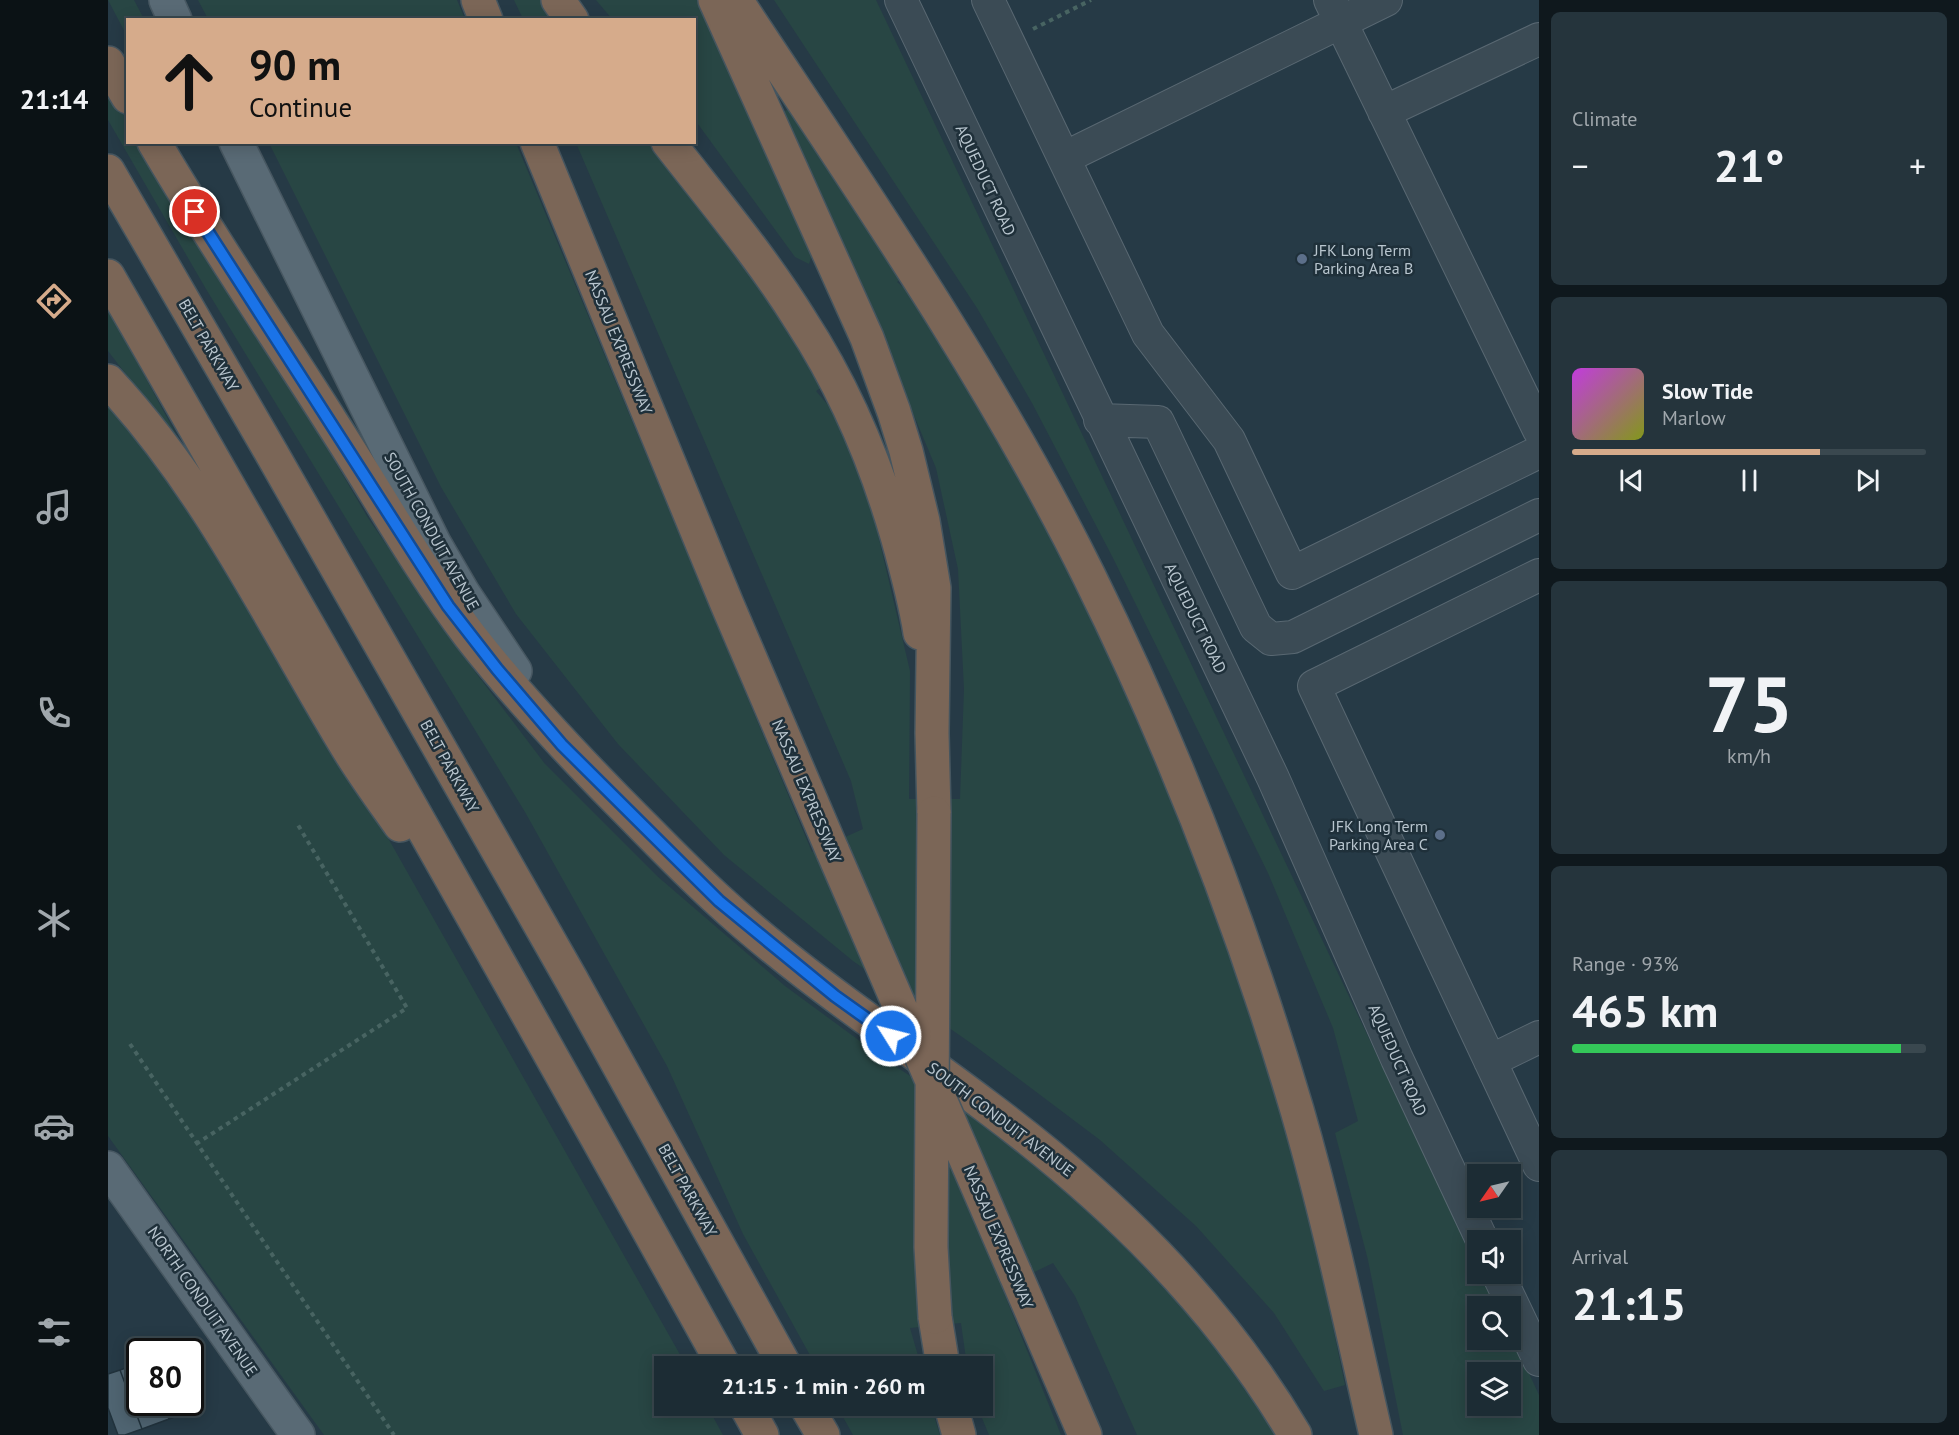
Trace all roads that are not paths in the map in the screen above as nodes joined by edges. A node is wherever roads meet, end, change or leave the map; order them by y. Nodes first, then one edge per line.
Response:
1 (165, 0) edge
2 (478, 0) edge
3 (558, 0) edge
4 (715, 0) edge
5 (736, 0) edge
6 (901, 0) edge
7 (988, 0) edge
8 (1386, 0) edge
9 (1335, 11) edge
10 (174, 18) edge
11 (485, 18) edge
12 (571, 18) edge
13 (1539, 39) edge
14 (108, 63) edge
15 (126, 94) edge
16 (1384, 112) junction
17 (155, 144) edge
18 (237, 144) edge
19 (538, 144) edge
20 (670, 144) edge
21 (1064, 158) junction
22 (108, 171) edge
23 (108, 276) edge
24 (108, 381) edge
25 (1100, 420) junction
26 (1539, 430) edge
27 (1539, 452) edge
28 (1539, 515) edge
29 (1539, 575) edge
30 (932, 734) junction
31 (617, 800) junction
32 (526, 1009) junction
33 (1539, 1037) edge
34 (1490, 1061) junction
35 (1539, 1166) edge
36 (108, 1168) edge
37 (1477, 1230) edge
38 (1503, 1284) edge
39 (718, 1356) edge
40 (779, 1356) edge
41 (941, 1356) edge
42 (1539, 1360) edge
43 (752, 1416) edge
44 (812, 1416) edge
45 (954, 1416) edge
46 (298, 1435) edge
47 (762, 1435) edge
48 (823, 1435) edge
49 (959, 1435) edge
50 (1085, 1435) edge
51 (1295, 1435) edge
52 (1376, 1435) edge

1 - 10 main road
2 - 11 highway
3 - 12 highway
4 - 30 highway
5 - 52 highway
6 - 25 street, AQUEDUCT ROAD
7 - 21 street
8 - 9 street
9 - 16 street
9 - 21 street
13 - 16 street
14 - 15 highway
16 - 26 street
17 - 31 highway
18 - 31 main road, SOUTH CONDUIT AVENUE
19 - 50 highway, NASSAU EXPRESSWAY, bridge
20 - 30 highway
21 - 27 street
22 - 40 highway, BELT PARKWAY
23 - 32 highway
24 - 32 highway
25 - 28 street
25 - 37 street, AQUEDUCT ROAD
29 - 34 street
30 - 41 highway, bridge
31 - 51 highway, SOUTH CONDUIT AVENUE
32 - 39 highway
33 - 34 street
34 - 35 street
36 - 46 main road, NORTH CONDUIT AVENUE
38 - 42 street
43 - 47 highway
44 - 48 highway
45 - 49 highway

